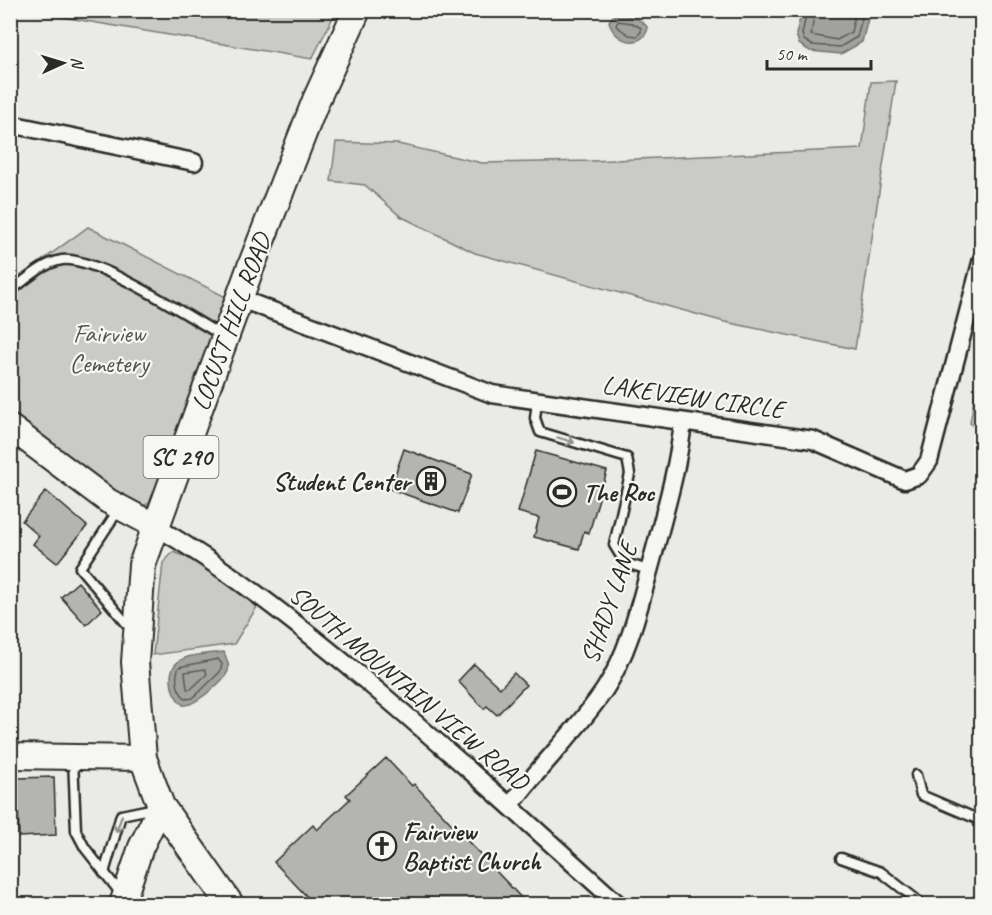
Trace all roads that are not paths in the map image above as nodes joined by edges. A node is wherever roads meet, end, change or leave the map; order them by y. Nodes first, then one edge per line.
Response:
1 (357, 10) edge
2 (10, 124) edge
3 (194, 162) dead end
4 (981, 258) edge
5 (10, 291) edge
6 (241, 298) junction
7 (225, 338) junction
8 (537, 402) junction
9 (683, 422) junction
10 (10, 427) edge
11 (120, 509) junction
12 (155, 526) junction
13 (649, 570) junction
14 (136, 636) junction
15 (10, 756) edge
16 (73, 758) junction
17 (143, 758) junction
18 (916, 775) dead end
19 (161, 806) junction
20 (510, 806) junction
21 (981, 821) edge
22 (841, 858) dead end
23 (104, 873) junction
24 (123, 901) edge
25 (230, 904) edge
26 (618, 904) edge
27 (922, 904) edge

1 - 6 main road, LOCUST HILL ROAD / SC 290
2 - 3 street
4 - 9 street, LAKEVIEW CIRCLE
5 - 7 lane
6 - 7 main road, LOCUST HILL ROAD / SC 290
6 - 8 street, LAKEVIEW CIRCLE
7 - 12 main road, LOCUST HILL ROAD / SC 290
8 - 9 street, LAKEVIEW CIRCLE
8 -> 13 lane
9 - 13 street, SHADY LANE
10 - 11 street
11 - 12 street
11 - 14 lane
12 - 14 main road, LOCUST HILL ROAD / SC 290
12 - 20 street, SOUTH MOUNTAIN VIEW ROAD
13 - 20 street, SHADY LANE
14 - 17 main road, LOCUST HILL ROAD / SC 290
15 - 16 street
16 - 17 street
16 - 23 lane
17 - 19 main road, LOCUST HILL ROAD / SC 290
18 - 21 lane
19 -> 23 lane
19 - 24 street
19 - 25 main road, LOCUST HILL ROAD / SC 290
20 - 26 street, SOUTH MOUNTAIN VIEW ROAD
22 - 27 lane
23 - 24 lane

